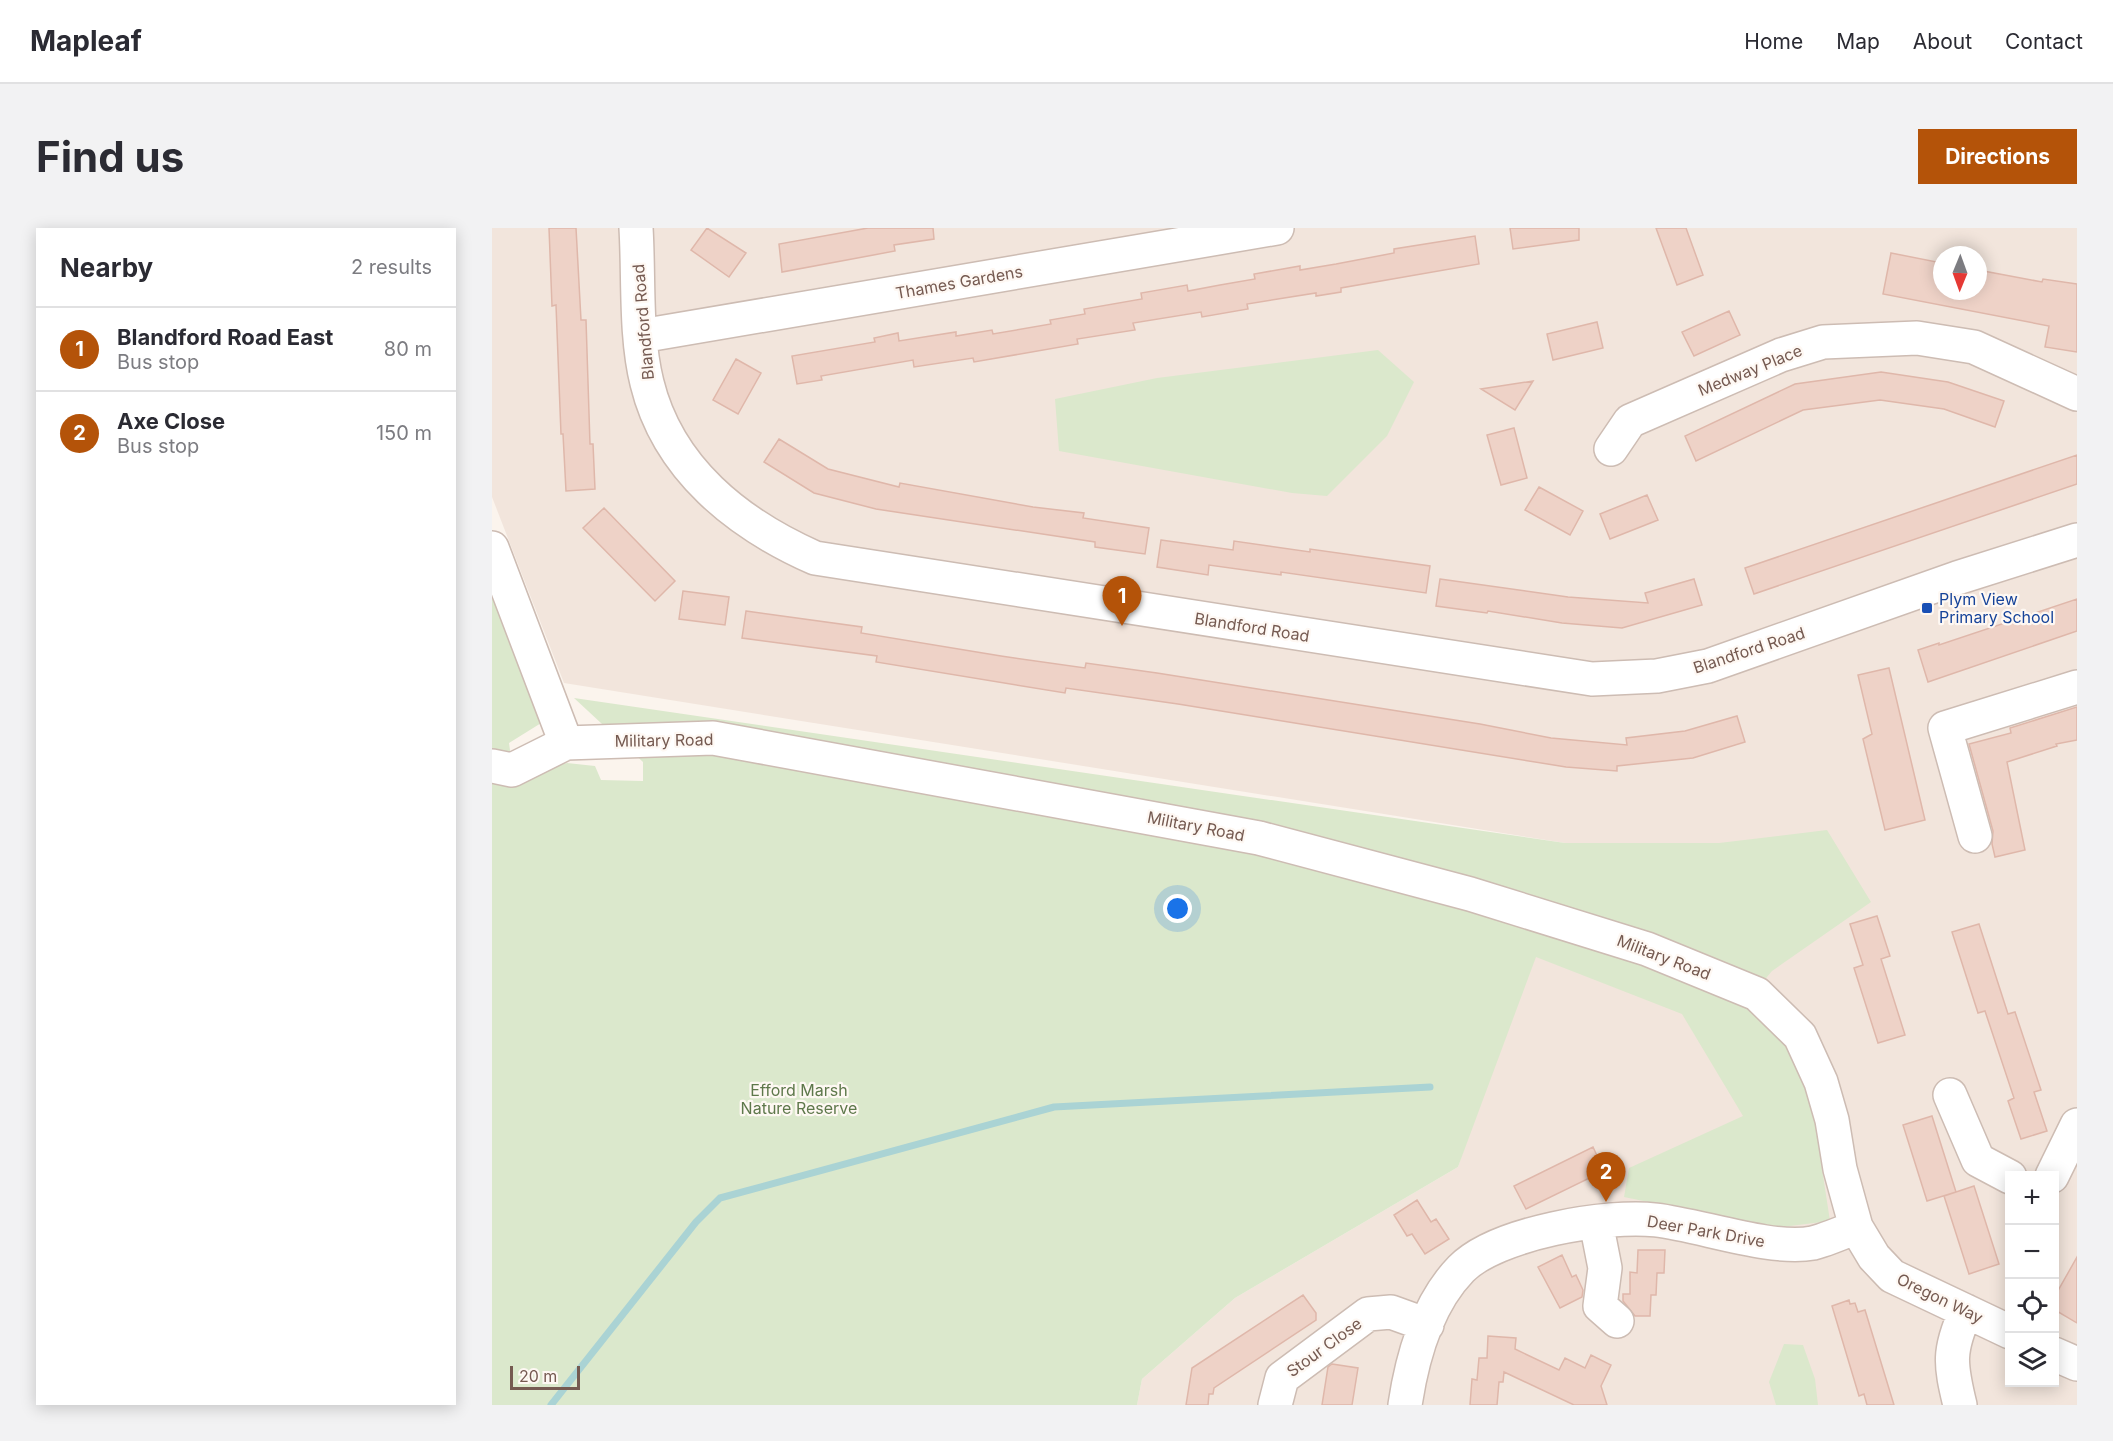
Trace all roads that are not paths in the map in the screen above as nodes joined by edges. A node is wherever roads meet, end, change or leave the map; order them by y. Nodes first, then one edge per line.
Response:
1 (636, 228) edge
2 (1277, 228) edge
3 (641, 336) junction
4 (2077, 394) edge
5 (1611, 449) dead end
6 (2077, 540) edge
7 (492, 548) edge
8 (2077, 687) edge
9 (566, 743) junction
10 (492, 766) edge
11 (1975, 836) dead end
12 (1950, 1095) dead end
13 (2076, 1130) edge
14 (2055, 1171) edge
15 (2005, 1174) edge
16 (1596, 1222) junction
17 (1856, 1227) junction
18 (1966, 1311) junction
19 (1617, 1321) dead end
20 (1427, 1325) junction
21 (2005, 1329) edge
22 (2059, 1356) edge
23 (2077, 1364) edge
24 (1275, 1405) edge
25 (1405, 1405) edge
26 (1960, 1405) edge

1 - 3 street, Blandford Road
2 - 3 street, Thames Gardens
3 - 6 street, Blandford Road
4 - 5 street, Medway Place
7 - 9 street
8 - 11 street
9 - 10 street
9 - 17 street, Military Road
12 - 15 street
13 - 14 street
16 - 17 street, Deer Park Drive
16 - 19 street
16 - 20 street, Deer Park Drive
17 - 18 street, Oregon Way
18 - 21 street, Oregon Way
18 - 26 street
20 - 24 street, Stour Close
20 - 25 street, Deer Park Drive
22 - 23 street

